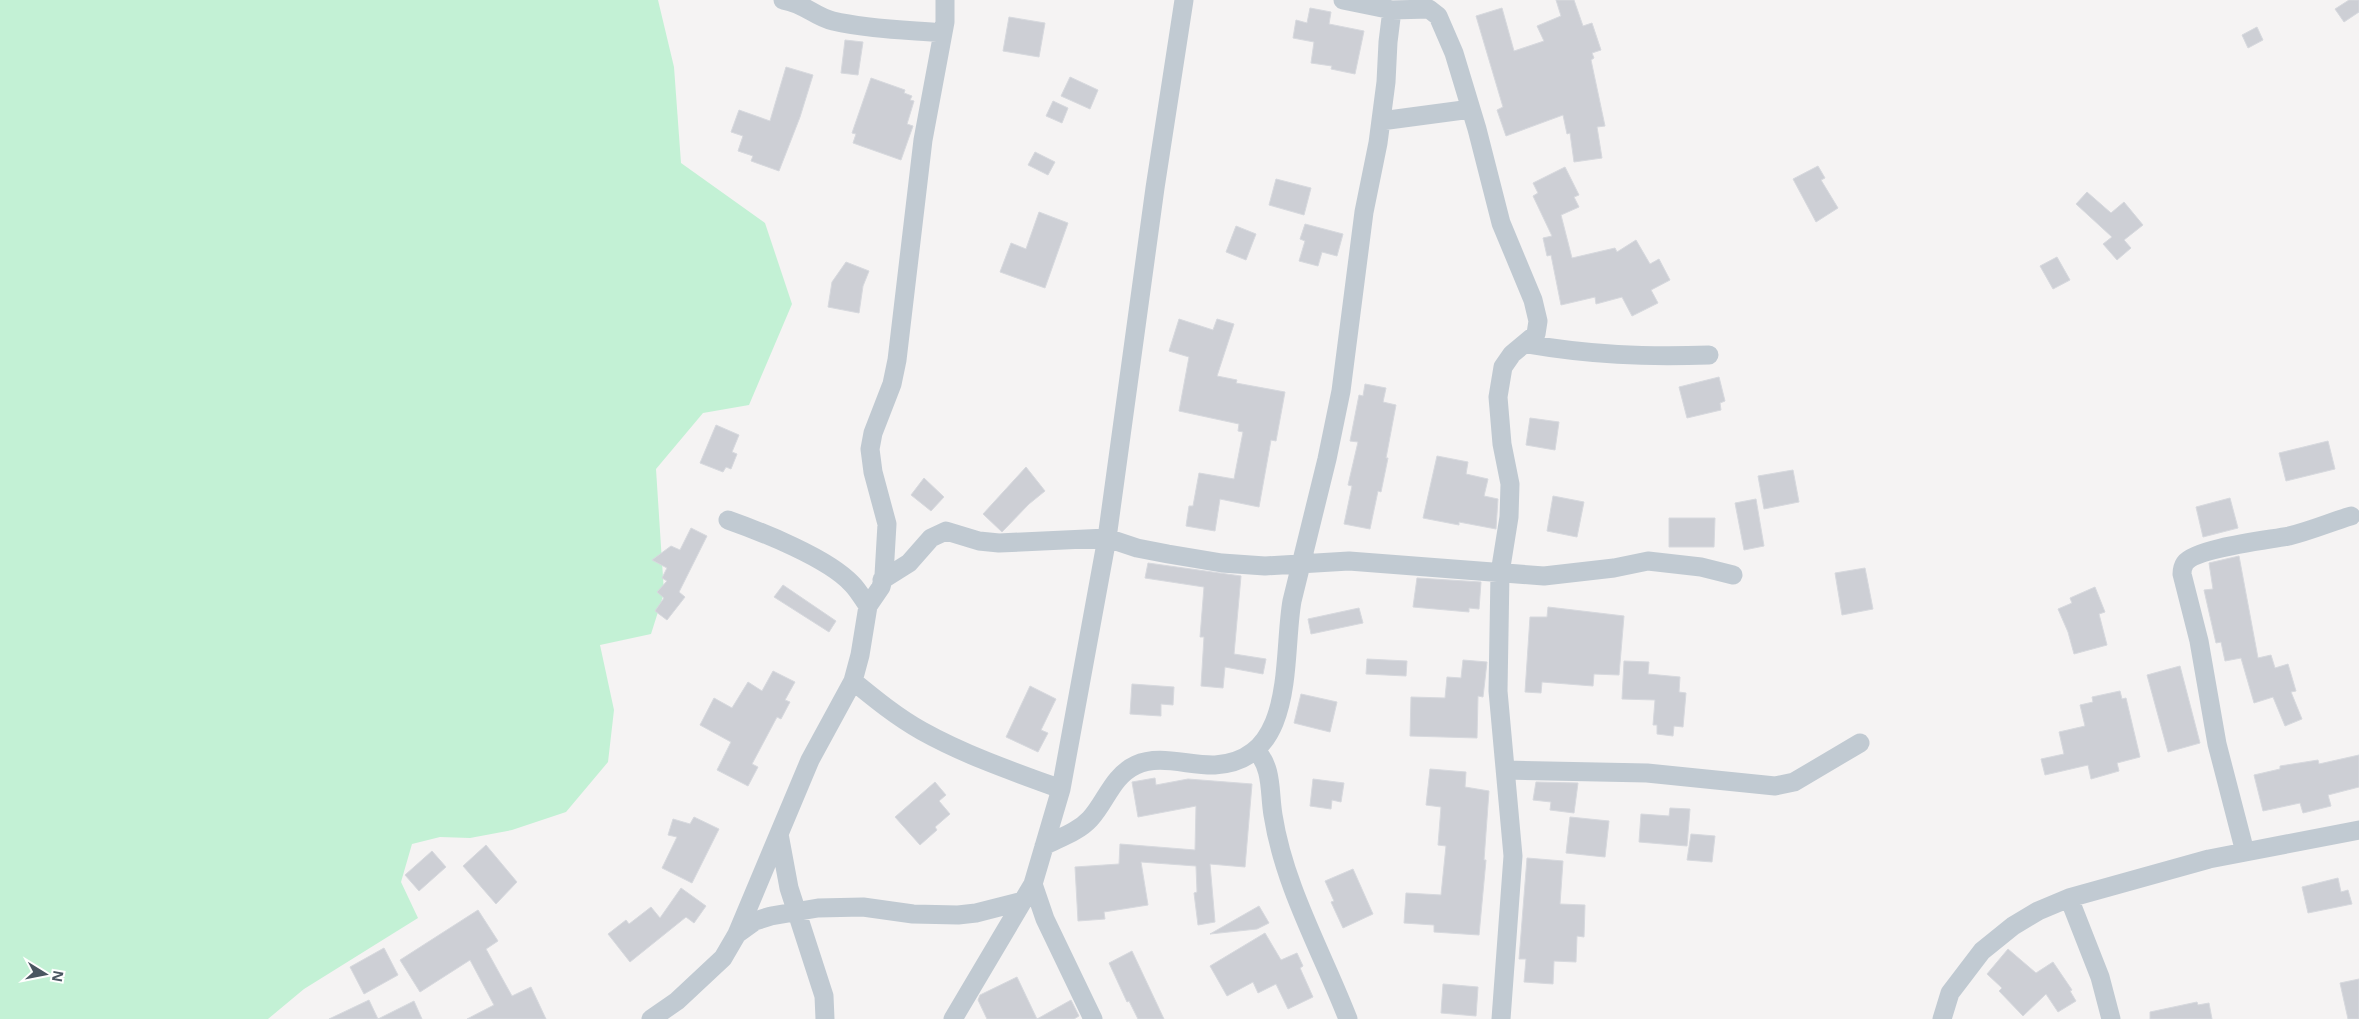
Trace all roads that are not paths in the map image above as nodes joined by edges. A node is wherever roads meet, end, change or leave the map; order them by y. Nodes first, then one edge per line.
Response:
1 (784, 0) edge
2 (945, 0) edge
3 (1184, 0) edge
4 (1343, 0) edge
5 (1431, 5) edge
6 (1392, 10) junction
7 (942, 33) junction
8 (1471, 109) junction
9 (1381, 121) junction
10 (1527, 344) junction
11 (1709, 355) dead end
12 (2351, 516) dead end
13 (728, 520) dead end
14 (1107, 538) junction
15 (1300, 565) junction
16 (1500, 573) junction
17 (1733, 575) dead end
18 (882, 580) junction
19 (868, 606) junction
20 (853, 681) junction
21 (1860, 743) dead end
22 (1256, 750) junction
23 (1506, 770) junction
24 (1061, 789) junction
25 (2359, 830) edge
26 (779, 834) junction
27 (1044, 846) junction
28 (2245, 852) junction
29 (1034, 884) junction
30 (2069, 898) junction
31 (1024, 901) junction
32 (796, 911) junction
33 (737, 934) junction
34 (651, 1019) edge
35 (825, 1019) edge
36 (953, 1019) edge
37 (1092, 1019) edge
38 (1348, 1019) edge
39 (1501, 1019) edge
40 (1942, 1019) edge
41 (2111, 1019) edge

1 - 7 street
2 - 7 street
3 - 14 street
4 - 6 street
5 - 6 street
5 - 8 street
6 - 9 street
7 - 18 street
8 - 9 street
8 - 10 street
9 - 15 street
10 - 11 street
10 - 16 street
12 - 28 street
13 - 19 street
14 - 15 street
14 - 18 street
14 - 24 street
15 - 16 street
15 - 22 street
16 - 17 street
16 - 23 street
18 - 19 street
19 - 20 street
20 - 24 street
20 - 26 street
21 - 23 street
22 - 27 street
22 - 38 street
23 - 39 street
24 - 27 street
25 - 28 street
26 - 32 street
26 - 33 street
27 - 29 street
28 - 30 street
29 - 31 street
29 - 37 street
30 - 40 street
30 - 41 street
31 - 32 street
31 - 36 street
32 - 33 street
32 - 35 street
33 - 34 street

